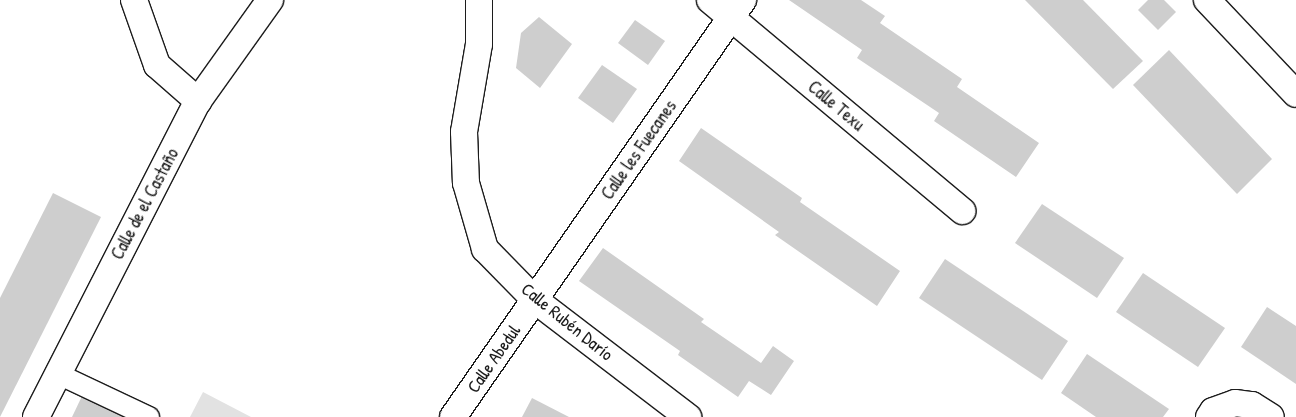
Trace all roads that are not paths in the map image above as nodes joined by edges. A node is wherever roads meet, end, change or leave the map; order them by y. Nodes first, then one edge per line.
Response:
1 (134, 0) edge
2 (270, 0) edge
3 (479, 0) edge
4 (710, 0) edge
5 (1207, 0) edge
6 (737, 8) edge
7 (1296, 94) edge
8 (198, 101) junction
9 (962, 212) dead end
10 (535, 300) junction
11 (56, 374) junction
12 (36, 417) edge
13 (149, 417) edge
14 (453, 417) edge
15 (688, 417) edge
16 (1209, 417) edge
17 (1271, 417) edge

1 - 8 street
2 - 8 street, Calle de el Castaño
3 - 10 street, Calle Rubén Darío
4 - 6 street, Calle Texu
5 - 7 street
6 - 9 street, Calle Texu
6 - 10 street, Calle les Fuecanes
8 - 11 street, Calle de el Castaño
10 - 14 street, Calle Abedul
10 - 15 street, Calle Rubén Darío
11 - 12 street, Calle de el Castaño
11 - 13 street
16 - 17 street

